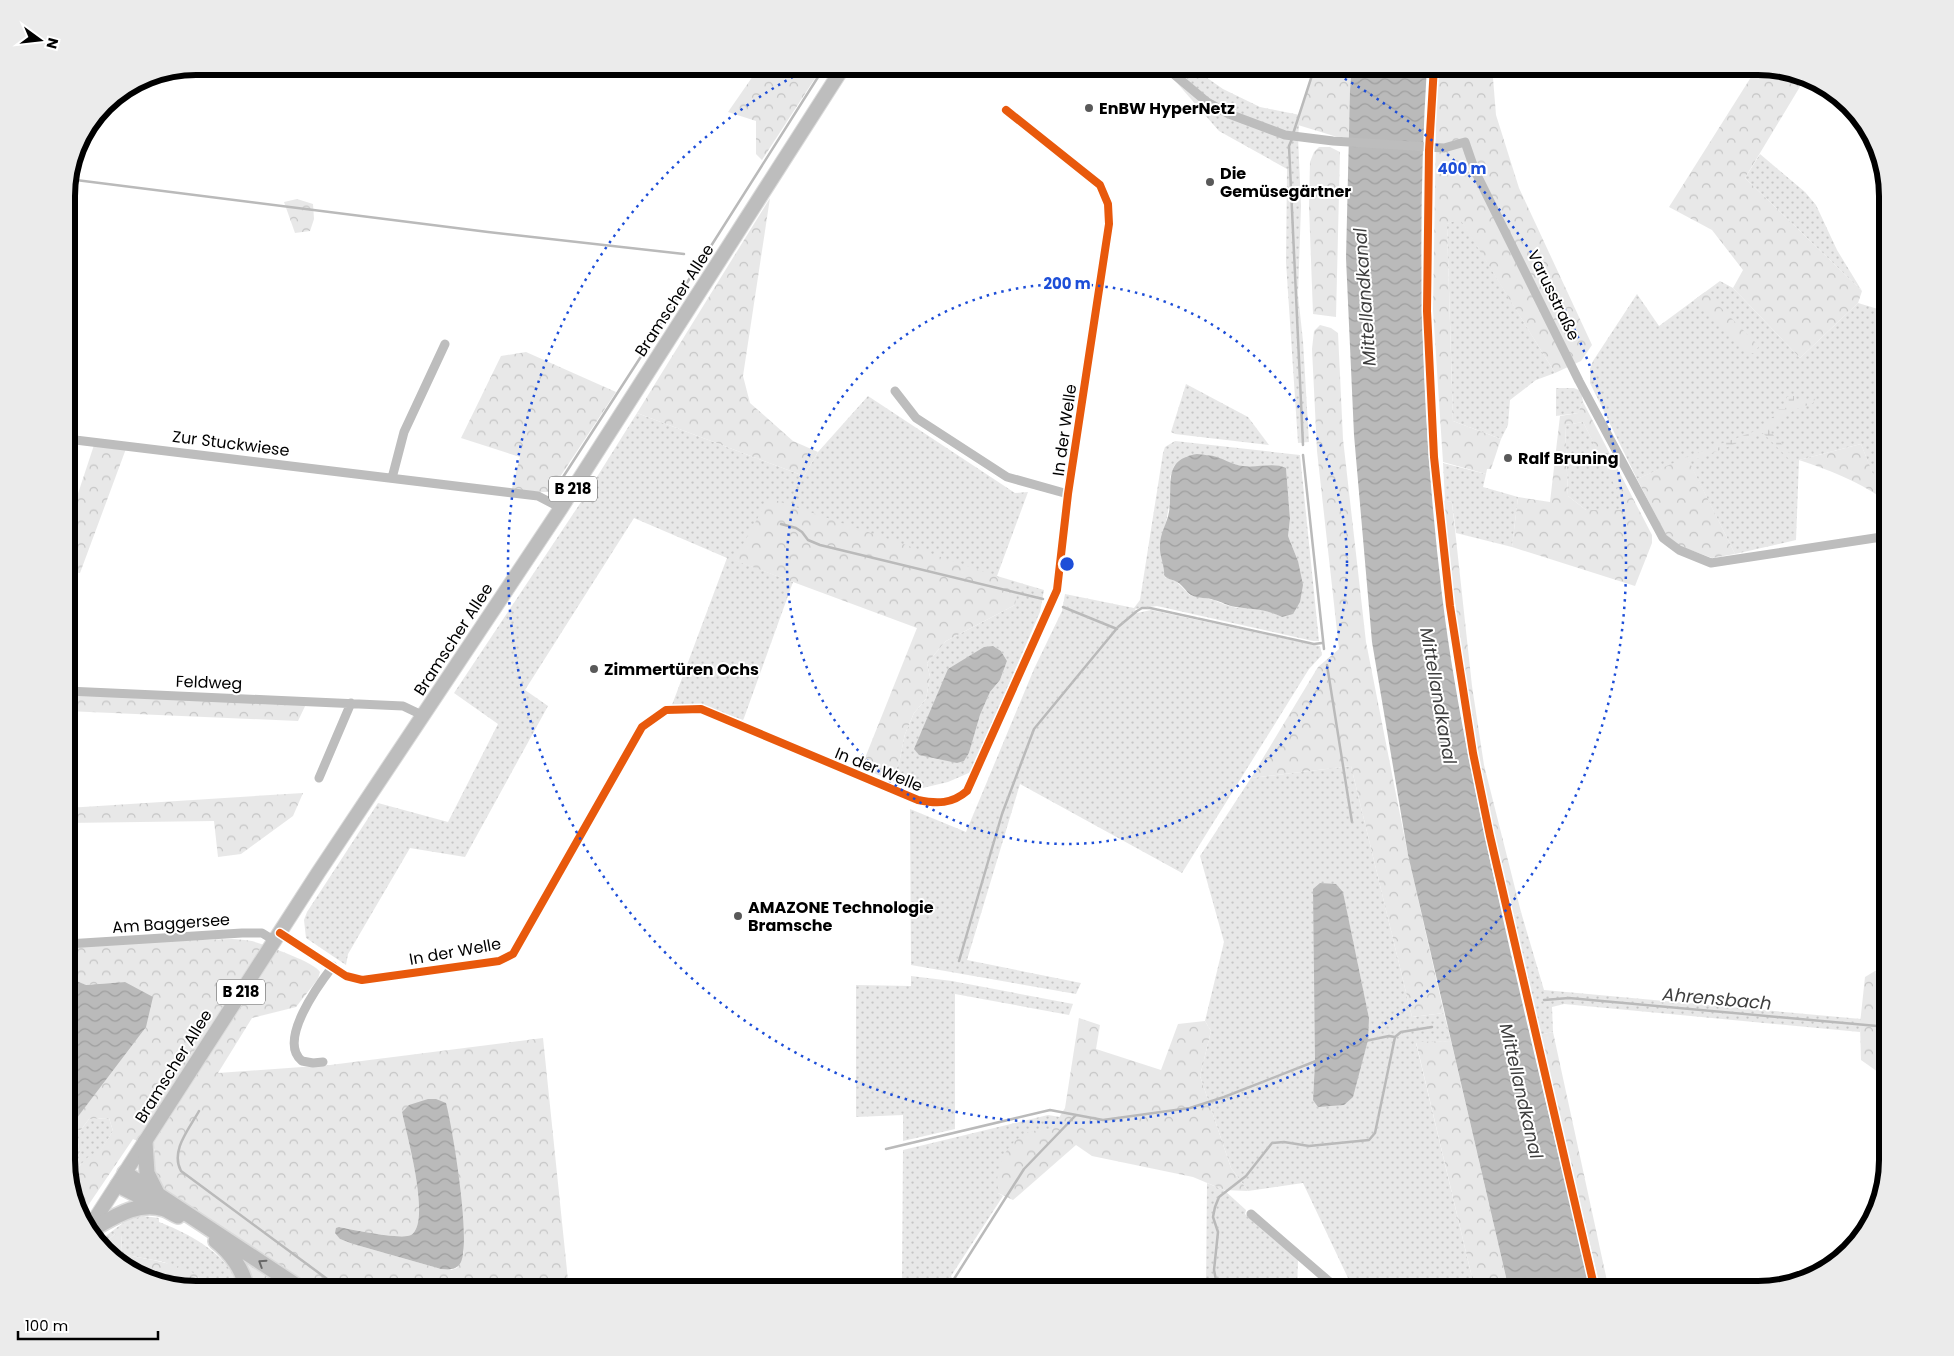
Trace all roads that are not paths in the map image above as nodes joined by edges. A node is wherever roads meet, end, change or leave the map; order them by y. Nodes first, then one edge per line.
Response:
1 (838, 75) edge
2 (1175, 75) edge
3 (1006, 110) dead end
4 (444, 344) dead end
5 (895, 391) dead end
6 (75, 440) edge
7 (392, 478) junction
8 (1068, 494) junction
9 (561, 508) junction
10 (1879, 537) edge
11 (75, 691) edge
12 (351, 703) junction
13 (424, 716) junction
14 (319, 778) dead end
15 (278, 937) junction
16 (75, 943) edge
17 (333, 966) junction
18 (323, 1062) dead end
19 (145, 1142) junction
20 (122, 1179) junction
21 (160, 1202) junction
22 (1251, 1214) dead end
23 (93, 1224) edge
24 (95, 1227) edge
25 (244, 1281) edge
26 (288, 1281) edge
27 (1329, 1281) edge

1 - 9 main road, Bramscher Allee / B 218
2 - 10 street, Varusstraße
3 - 8 street, In der Welle
4 - 7 street
5 - 8 street, In der Welle
6 - 7 street, Zur Stuckwiese
7 - 9 street, Zur Stuckwiese
8 - 17 street, In der Welle
9 - 13 main road, Bramscher Allee / B 218
11 - 12 street, Feldweg
12 - 13 street, Feldweg
12 - 14 street
13 - 15 main road, Bramscher Allee / B 218
15 - 16 street, Am Baggersee
15 - 17 street, In der Welle
15 - 19 main road, Bramscher Allee / B 218
17 - 18 street
19 - 20 main road, Bramscher Allee / B 218
19 - 21 highway
20 - 21 highway
20 - 23 main road, Bramscher Allee / B 218
21 - 24 highway
21 - 25 highway
26 -> 21 highway
22 - 27 street

